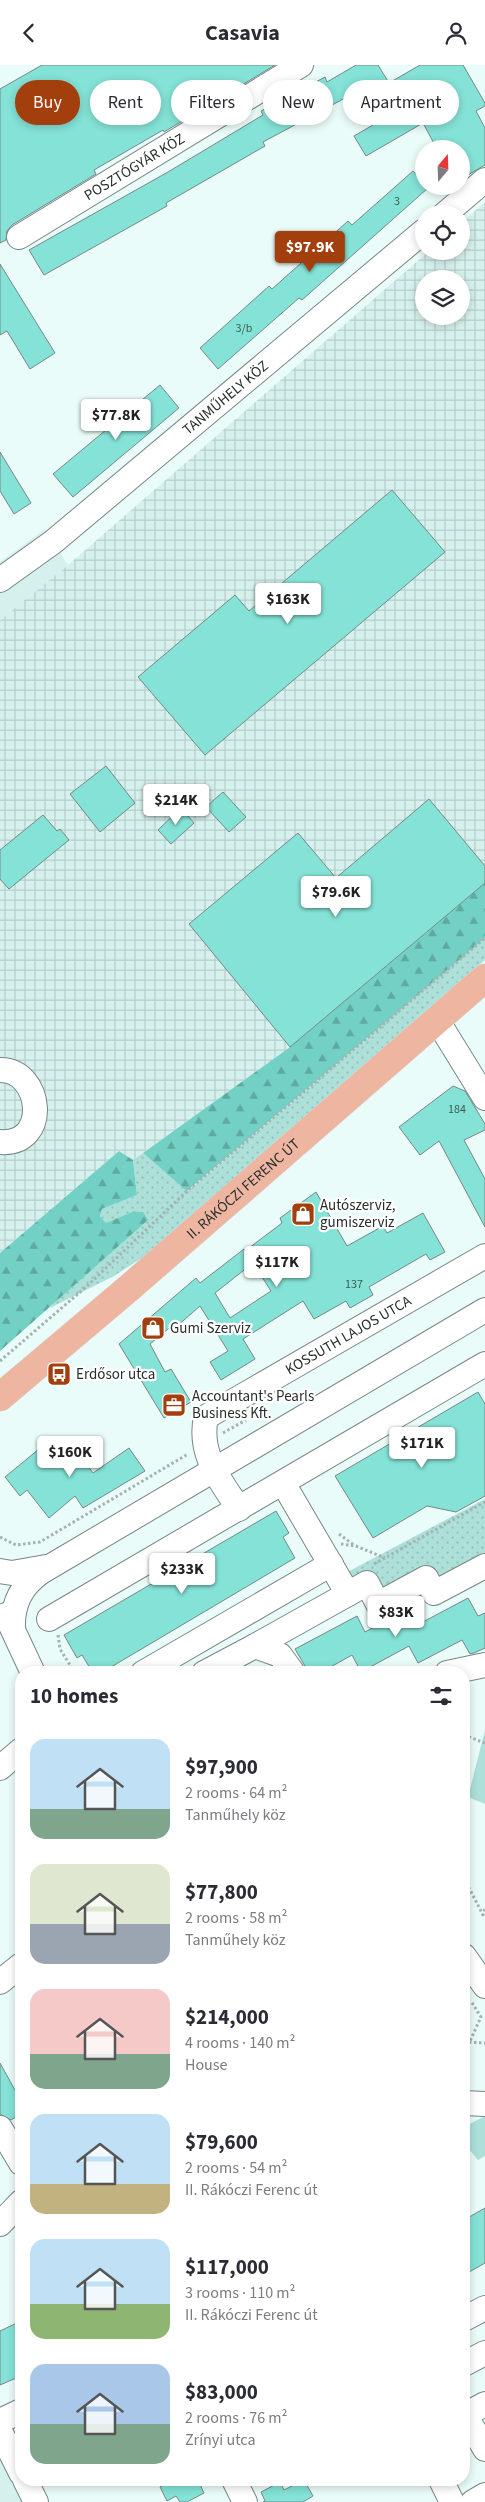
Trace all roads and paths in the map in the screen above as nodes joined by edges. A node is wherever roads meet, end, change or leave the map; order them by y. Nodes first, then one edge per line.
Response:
1 (301, 65) edge
2 (485, 180) edge
3 (455, 205) edge
4 (19, 237) dead end
5 (415, 239) edge
6 (0, 580) edge
7 (485, 938) edge
8 (485, 978) edge
9 (437, 1020) junction
10 (1, 1067) edge
11 (478, 1071) edge
12 (485, 1098) edge
13 (0, 1142) edge
14 (485, 1256) edge
15 (485, 1309) edge
16 (0, 1361) edge
17 (485, 1364) edge
18 (0, 1397) edge
19 (204, 1445) junction
20 (213, 1469) junction
21 (283, 1483) junction
22 (485, 1502) edge
23 (239, 1509) junction
24 (326, 1535) junction
25 (0, 1537) edge
26 (356, 1546) junction
27 (385, 1558) junction
28 (331, 1564) junction
29 (371, 1566) dead end
30 (485, 1566) edge
31 (51, 1567) junction
32 (0, 1571) edge
33 (348, 1594) junction
34 (0, 1603) edge
35 (50, 1619) dead end
36 (13, 1629) junction
37 (255, 1646) junction
38 (485, 1665) edge
39 (30, 1666) edge
40 (155, 1666) edge
41 (217, 1666) edge
42 (288, 1666) edge
43 (470, 1668) edge
44 (470, 1737) edge
45 (485, 1743) edge
46 (15, 1755) edge
47 (0, 1768) edge
48 (470, 1889) edge
49 (485, 1909) edge
50 (484, 1916) edge
51 (470, 1969) edge
52 (15, 1970) edge
53 (0, 1983) edge
54 (476, 1991) edge
55 (470, 2040) edge
56 (470, 2042) edge
57 (485, 2043) edge
58 (470, 2103) edge
59 (485, 2104) edge
60 (0, 2128) edge
61 (15, 2153) edge
62 (15, 2208) edge
63 (0, 2224) edge
64 (485, 2308) edge
65 (470, 2316) edge
66 (485, 2353) edge
67 (470, 2361) edge
68 (471, 2410) edge
69 (15, 2414) edge
70 (0, 2421) edge
71 (0, 2431) edge
72 (485, 2449) edge
73 (15, 2461) edge
74 (28, 2486) edge
75 (237, 2486) edge
76 (444, 2486) edge
77 (485, 2495) edge
78 (36, 2502) edge
79 (245, 2502) edge
80 (452, 2502) edge
81 (472, 2502) edge

1 - 4 street, POSZTÓGYÁR KÖZ
2 - 3 street
5 - 6 street, TANMŰHELY KÖZ
7 - 16 path
8 - 9 main road, II. RÁKÓCZI FERENC ÚT
9 - 11 street
9 - 18 main road, II. RÁKÓCZI FERENC ÚT
10 - 13 street
11 - 12 street
14 - 19 street, KOSSUTH LAJOS UTCA
15 - 20 street
17 - 21 street
19 - 20 street, KOSSUTH LAJOS UTCA
19 - 25 path
20 - 23 street, KOSSUTH LAJOS UTCA
20 - 31 street
21 - 23 street
21 - 24 street
22 - 27 path
23 - 35 street
24 - 26 path
24 - 26 path
24 - 28 street
26 - 27 path
27 - 29 path
28 - 33 street
28 - 40 street
30 - 33 street
31 - 32 street
31 - 36 street
33 - 37 street
34 - 36 street
36 - 39 street
37 - 41 street
37 - 42 street
38 - 43 street
44 - 45 path
46 - 47 street
48 - 50 path
49 - 50 path
51 - 54 street
52 - 53 street
54 - 55 path
56 - 57 path
58 - 59 street
60 - 61 street
62 - 63 street
64 - 65 street
66 - 67 street
68 - 72 street
69 - 70 street
71 - 73 street
74 - 78 street
75 - 79 street
76 - 80 street
77 - 81 street

